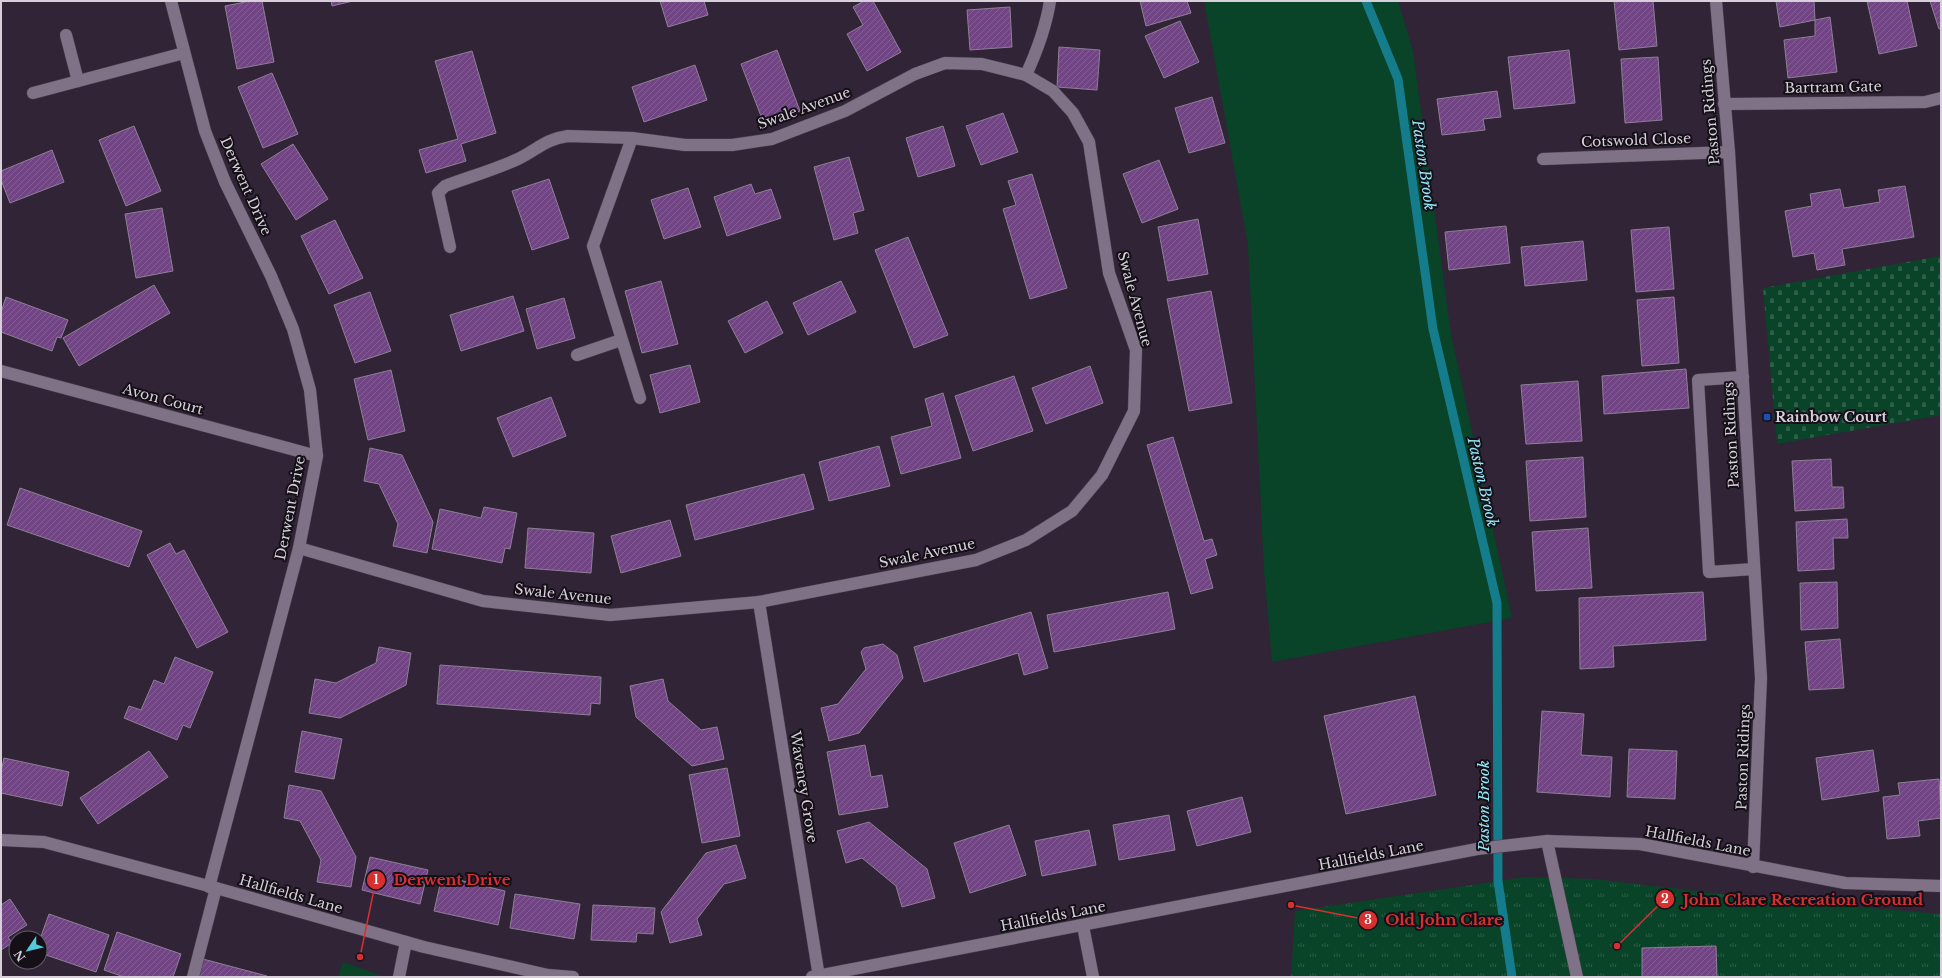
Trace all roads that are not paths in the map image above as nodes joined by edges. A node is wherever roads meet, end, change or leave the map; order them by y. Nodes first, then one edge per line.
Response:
1 (171, 1) edge
2 (1050, 1) edge
3 (1716, 1) edge
4 (66, 35) dead end
5 (184, 53) junction
6 (1026, 75) junction
7 (78, 81) junction
8 (32, 93) dead end
9 (1941, 98) edge
10 (1724, 104) junction
11 (632, 138) junction
12 (1729, 152) junction
13 (1543, 159) dead end
14 (450, 247) dead end
15 (622, 340) junction
16 (577, 355) dead end
17 (1, 371) edge
18 (1743, 377) junction
19 (640, 398) dead end
20 (317, 456) junction
21 (299, 548) junction
22 (1754, 569) junction
23 (759, 602) junction
24 (1, 840) edge
25 (1547, 841) junction
26 (1753, 867) junction
27 (1941, 886) edge
28 (213, 887) junction
29 (1083, 926) junction
30 (406, 942) junction
31 (548, 976) edge
32 (193, 977) edge
33 (399, 977) edge
34 (573, 977) edge
35 (812, 977) edge
36 (819, 977) edge
37 (1092, 977) edge
38 (1577, 977) edge

1 - 5 street, Derwent Drive
2 - 6 street
3 - 10 street, Paston Ridings
4 - 7 street
5 - 7 street
5 - 20 street, Derwent Drive
6 - 11 street, Swale Avenue
6 - 23 street, Swale Avenue
7 - 8 street
9 - 10 street, Bartram Gate
10 - 12 street, Paston Ridings
11 - 14 street, Swale Avenue
11 - 15 street
12 - 13 street, Cotswold Close
12 - 18 street, Paston Ridings
15 - 16 street
15 - 19 street
17 - 20 street, Avon Court
18 - 22 street, Paston Ridings
18 - 22 street
20 - 21 street, Derwent Drive
21 - 23 street, Swale Avenue
21 - 28 street, Derwent Drive
22 - 26 street, Paston Ridings
23 - 36 street, Waveney Grove
24 - 28 street, Hallfields Lane
25 - 26 street, Hallfields Lane
25 - 29 street, Hallfields Lane
25 - 38 street
26 - 27 street, Hallfields Lane
28 - 30 street, Hallfields Lane
28 - 32 street, Derwent Drive
29 - 36 street, Hallfields Lane
29 - 37 street
30 - 31 street, Hallfields Lane
30 - 33 street
31 - 34 street, Hallfields Lane
35 - 36 street, Hallfields Lane

